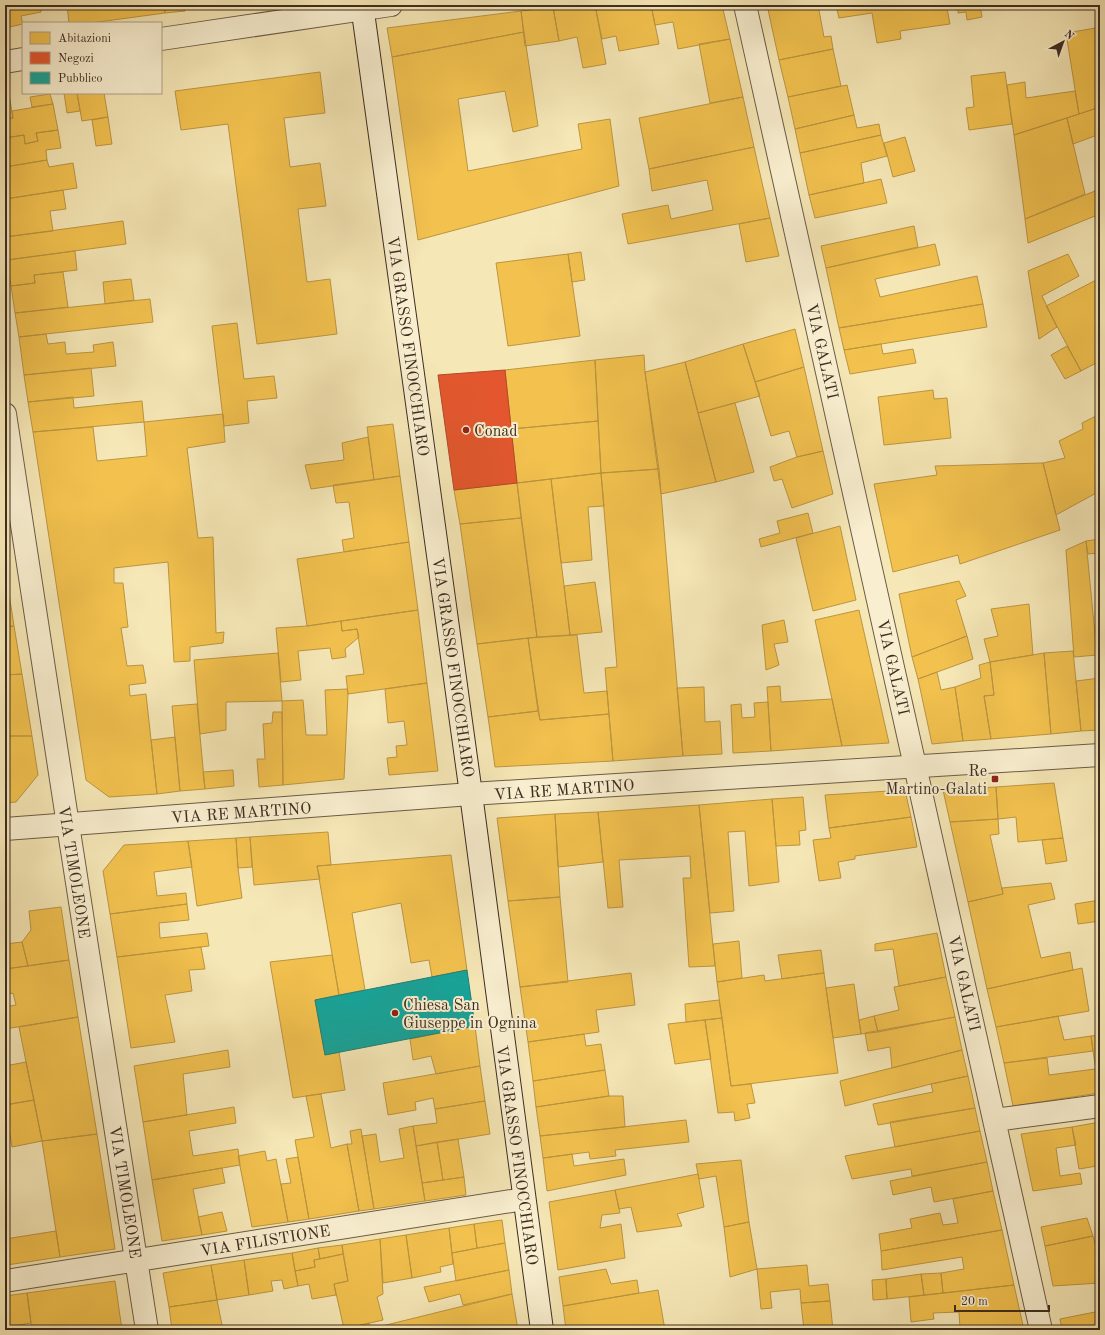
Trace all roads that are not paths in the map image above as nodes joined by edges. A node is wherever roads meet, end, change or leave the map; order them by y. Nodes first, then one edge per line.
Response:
1 (391, 5) edge
2 (745, 5) edge
3 (362, 7) edge
4 (162, 39) edge
5 (22, 59) edge
6 (5, 62) edge
7 (5, 414) edge
8 (1100, 755) edge
9 (916, 766) junction
10 (471, 794) junction
11 (68, 825) junction
12 (5, 829) edge
13 (1100, 1106) edge
14 (995, 1120) junction
15 (524, 1198) junction
16 (137, 1261) junction
17 (5, 1281) edge
18 (148, 1330) edge
19 (542, 1330) edge
20 (1041, 1330) edge

1 - 3 street
2 - 9 street, VIA GALATI
3 - 4 street
3 - 10 street, VIA GRASSO FINOCCHIARO
5 - 6 street
7 - 11 street, VIA TIMOLEONE
8 - 9 street, VIA RE MARTINO
9 - 10 street, VIA RE MARTINO
9 - 14 street, VIA GALATI
10 - 11 street, VIA RE MARTINO
10 - 15 street, VIA GRASSO FINOCCHIARO
11 - 12 street, VIA RE MARTINO
11 - 16 street, VIA TIMOLEONE
13 - 14 street
14 - 20 street, VIA GALATI
15 - 16 street, VIA FILISTIONE
15 - 19 street, VIA GRASSO FINOCCHIARO
16 - 17 street, VIA FILISTIONE
16 - 18 street, VIA TIMOLEONE

